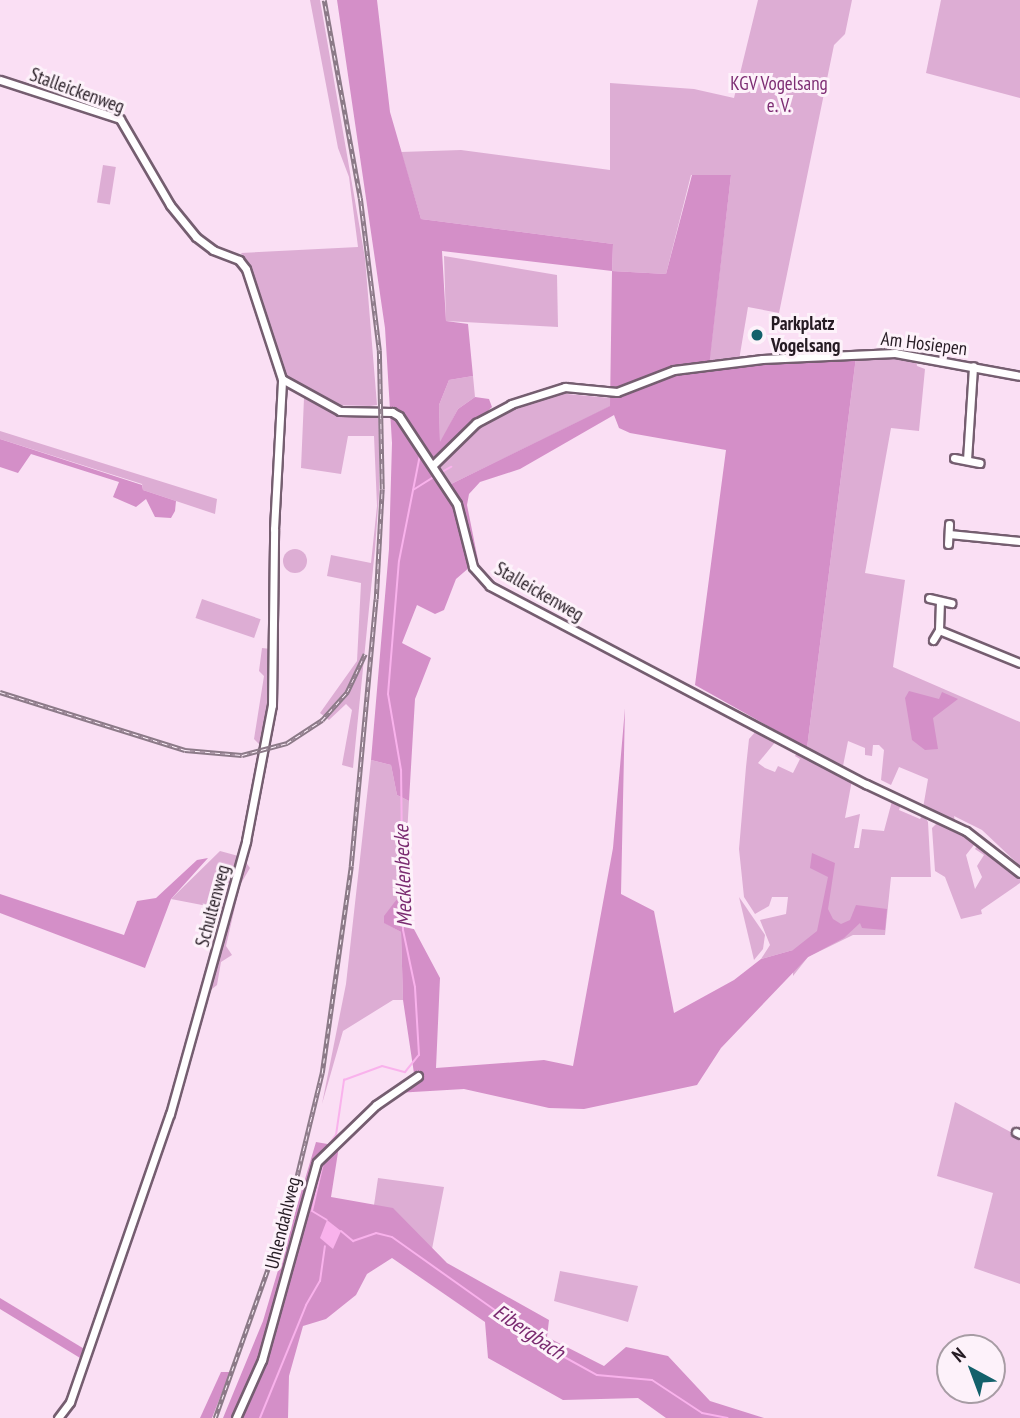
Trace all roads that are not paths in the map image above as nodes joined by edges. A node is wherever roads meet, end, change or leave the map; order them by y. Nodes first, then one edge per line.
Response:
1 (0, 79) edge
2 (973, 366) junction
3 (1020, 376) edge
4 (282, 379) junction
5 (954, 458) dead end
6 (967, 460) junction
7 (981, 463) dead end
8 (438, 471) junction
9 (949, 524) dead end
10 (948, 534) junction
11 (1020, 541) edge
12 (948, 544) dead end
13 (929, 598) dead end
14 (940, 601) junction
15 (951, 603) dead end
16 (939, 631) junction
17 (933, 640) dead end
18 (1020, 663) edge
19 (1020, 873) edge
20 (418, 1076) dead end
21 (58, 1418) edge
22 (236, 1418) edge

1 - 4 street, Stalleickenweg
2 - 3 street, Am Hosiepen
2 - 6 street
2 - 8 street, Am Hosiepen
4 - 8 street, Stalleickenweg
4 - 21 street, Schultenweg
5 - 6 street
6 - 7 street
8 - 19 street, Stalleickenweg
9 - 10 street
10 - 11 street
10 - 12 street
13 - 14 street
14 - 15 street
14 - 16 street
16 - 17 street
16 - 18 street
20 - 22 street, Uhlendahlweg

